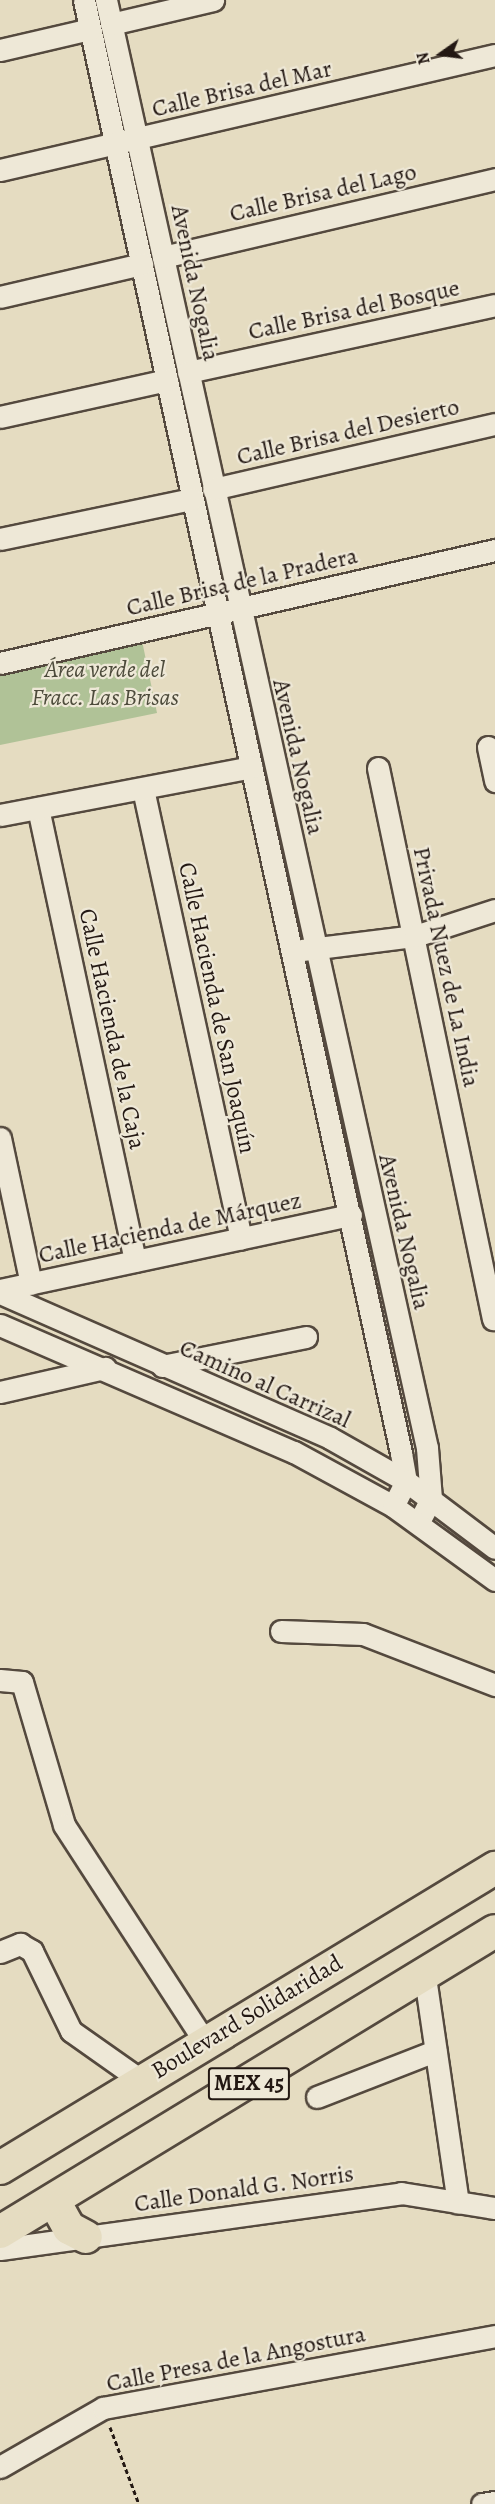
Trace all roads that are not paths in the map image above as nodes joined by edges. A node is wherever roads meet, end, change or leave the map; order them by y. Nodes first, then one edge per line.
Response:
1 (84, 0) edge
2 (106, 0) edge
3 (213, 0) edge
4 (111, 24) junction
5 (90, 29) junction
6 (0, 50) edge
7 (495, 55) edge
8 (138, 140) junction
9 (116, 144) junction
10 (0, 170) edge
11 (495, 179) edge
12 (163, 257) junction
13 (142, 264) junction
14 (0, 297) edge
15 (495, 304) edge
16 (188, 372) junction
17 (168, 380) junction
18 (0, 417) edge
19 (495, 424) edge
20 (213, 489) junction
21 (192, 499) junction
22 (0, 539) edge
23 (495, 550) edge
24 (229, 611) junction
25 (0, 663) edge
26 (488, 747) dead end
27 (251, 767) junction
28 (378, 768) dead end
29 (495, 781) edge
30 (143, 789) junction
31 (38, 808) junction
32 (0, 815) edge
33 (495, 910) edge
34 (415, 936) junction
35 (314, 948) junction
36 (292, 952) junction
37 (0, 1138) edge
38 (351, 1215) junction
39 (241, 1238) junction
40 (135, 1261) junction
41 (31, 1284) junction
42 (0, 1291) edge
43 (493, 1318) dead end
44 (0, 1325) edge
45 (306, 1337) dead end
46 (162, 1366) junction
47 (105, 1368) junction
48 (0, 1392) edge
49 (406, 1481) junction
50 (431, 1499) junction
51 (393, 1506) junction
52 (418, 1523) junction
53 (495, 1548) edge
54 (495, 1580) edge
55 (281, 1631) dead end
56 (0, 1680) edge
57 (495, 1685) edge
58 (495, 1868) edge
59 (495, 1931) edge
60 (0, 1952) edge
61 (425, 1977) junction
62 (205, 2042) junction
63 (435, 2051) junction
64 (142, 2081) junction
65 (317, 2097) dead end
66 (0, 2168) edge
67 (54, 2201) junction
68 (458, 2203) junction
69 (494, 2212) edge
70 (0, 2232) edge
71 (86, 2237) junction
72 (0, 2250) edge
73 (495, 2336) edge
74 (0, 2467) edge
75 (495, 2502) edge
76 (482, 2504) edge

1 - 5 street, Avenida Nogalia
2 - 4 street, Avenida Nogalia
3 - 4 street
4 - 8 street, Avenida Nogalia
5 - 6 street
5 - 9 street, Avenida Nogalia
7 - 8 street, Calle Brisa del Mar
8 - 9 street, Calle Brisa del Mar
8 - 12 street, Avenida Nogalia
9 - 10 street, Calle Brisa del Mar
9 - 13 street, Avenida Nogalia
11 - 12 street, Calle Brisa del Lago
12 - 16 street, Avenida Nogalia
13 - 14 street
13 - 17 street, Avenida Nogalia
15 - 16 street, Calle Brisa del Bosque
16 - 20 street, Avenida Nogalia
17 - 18 street
17 - 21 street, Avenida Nogalia
19 - 20 street, Calle Brisa del Desierto
20 - 24 street, Avenida Nogalia
21 - 22 street
21 - 24 street, Avenida Nogalia
23 - 24 street, Calle Brisa de la Pradera
24 - 25 street, Calle Brisa de la Pradera
24 - 27 street, Avenida Nogalia
24 - 35 street, Avenida Nogalia
26 - 29 street
27 - 30 street
27 - 36 street, Avenida Nogalia
28 - 34 street, Privada Nuez de La India
30 - 31 street
30 - 39 street, Calle Hacienda de San Joaquín
31 - 32 street
31 - 40 street, Calle Hacienda de la Caja
33 - 34 street
34 - 35 street
34 - 43 street, Privada Nuez de La India
35 - 36 street
35 - 50 street, Avenida Nogalia
36 - 38 street, Avenida Nogalia
37 - 41 street
38 - 39 street, Calle Hacienda de Márquez
38 - 49 street, Avenida Nogalia
39 - 40 street, Calle Hacienda de Márquez
40 - 41 street, Calle Hacienda de Márquez
41 - 42 street, Calle Hacienda de Márquez
42 - 46 street, Camino al Carrizal
44 - 47 street, Camino al Carrizal
45 - 46 street
46 - 49 street, Camino al Carrizal
47 - 48 street
47 - 51 street, Camino al Carrizal
49 - 50 street, Camino al Carrizal
49 - 51 street
50 - 52 street
50 - 53 street, Camino al Carrizal
51 - 52 street, Camino al Carrizal
52 - 54 street, Camino al Carrizal
55 - 57 street
56 - 62 street
58 - 62 highway, Boulevard Solidaridad / MEX 45
59 - 61 highway, MEX 45
60 - 64 street
61 - 63 street
61 - 67 highway, MEX 45
62 - 64 highway, Boulevard Solidaridad / MEX 45
63 - 65 street
63 - 68 street
64 - 66 highway, Boulevard Solidaridad / MEX 45
67 - 70 highway, MEX 45
67 - 71 highway
68 - 69 street, Calle Donald G. Norris
68 - 71 street, Calle Donald G. Norris
71 - 72 street, Calle Donald G. Norris
73 - 74 street, Calle Presa de la Angostura
75 - 76 street

